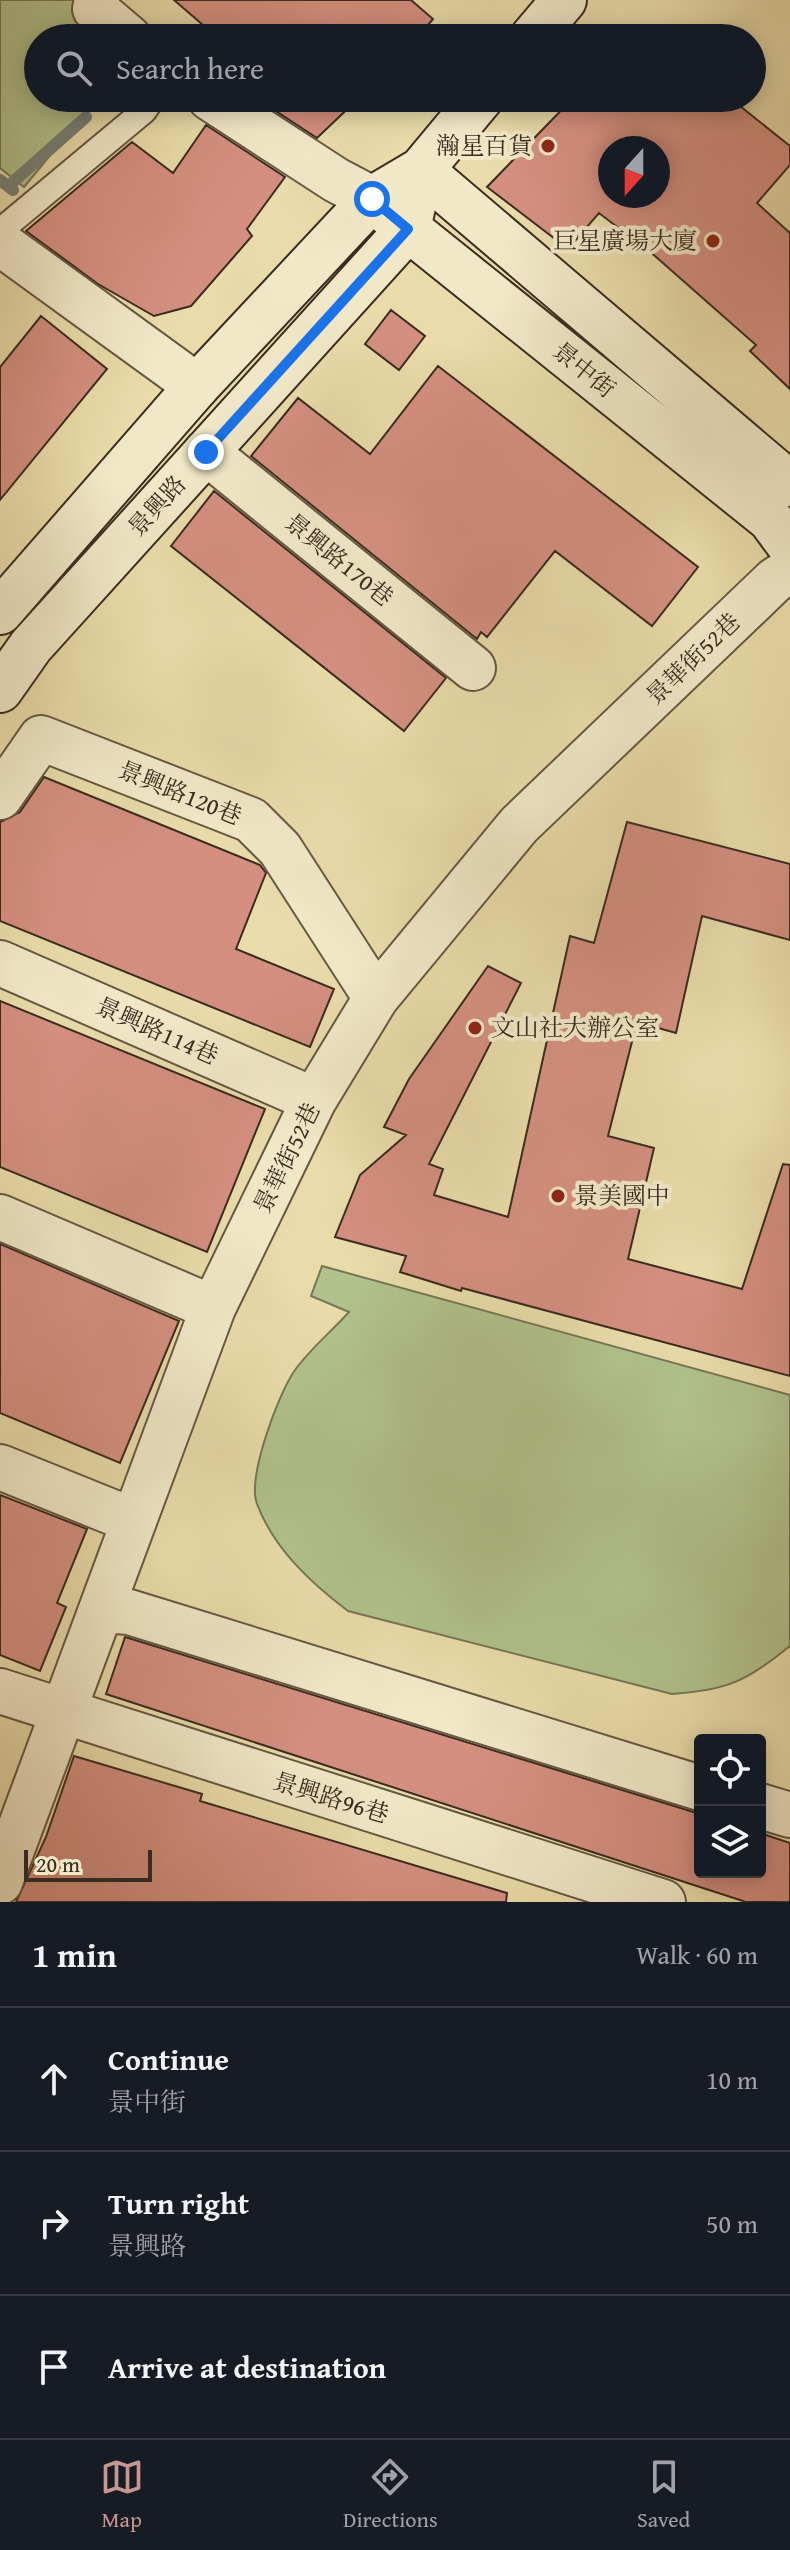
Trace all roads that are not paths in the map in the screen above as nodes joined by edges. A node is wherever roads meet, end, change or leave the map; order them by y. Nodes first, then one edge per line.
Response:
1 (97, 0) edge
2 (564, 0) edge
3 (113, 24) edge
4 (544, 24) edge
5 (143, 112) edge
6 (232, 112) edge
7 (469, 112) edge
8 (421, 170) junction
9 (372, 199) junction
10 (408, 229) junction
11 (0, 231) edge
12 (0, 243) edge
13 (197, 386) junction
14 (206, 452) junction
15 (790, 484) edge
16 (790, 546) edge
17 (790, 570) edge
18 (0, 612) edge
19 (473, 668) dead end
20 (0, 690) edge
21 (0, 797) edge
22 (0, 963) edge
23 (376, 998) junction
24 (314, 1100) junction
25 (0, 1217) edge
26 (213, 1308) junction
27 (0, 1467) edge
28 (134, 1521) junction
29 (103, 1610) junction
30 (0, 1691) edge
31 (64, 1714) junction
32 (694, 1786) edge
33 (766, 1808) edge
34 (790, 1815) edge
35 (0, 1882) edge
36 (663, 1902) edge

1 - 3 street
2 - 4 street
5 - 11 lane
6 - 9 street, 景中街
7 - 8 street, 景興路
8 - 9 street, 景興路
8 - 10 street, 景興路
8 - 15 street, 景中街
9 - 10 street, 景中街
9 - 13 street, 景興路
10 - 14 street, 景興路
10 - 16 street, 景中街
12 - 13 street
13 - 18 street, 景興路
14 - 19 street, 景興路170巷
14 - 20 street, 景興路
17 - 23 street, 景華街52巷
21 - 23 street, 景興路120巷
22 - 24 street, 景興路114巷
23 - 24 street, 景華街52巷
24 - 26 street, 景華街52巷
25 - 26 street
26 - 28 street, 景華街52巷
27 - 28 street
28 - 29 street, 景華街52巷
29 - 31 street, 景華街52巷
29 - 32 street
30 - 31 street, 景興路96巷
31 - 35 street, 景華街52巷
31 - 36 street, 景興路96巷
33 - 34 street

